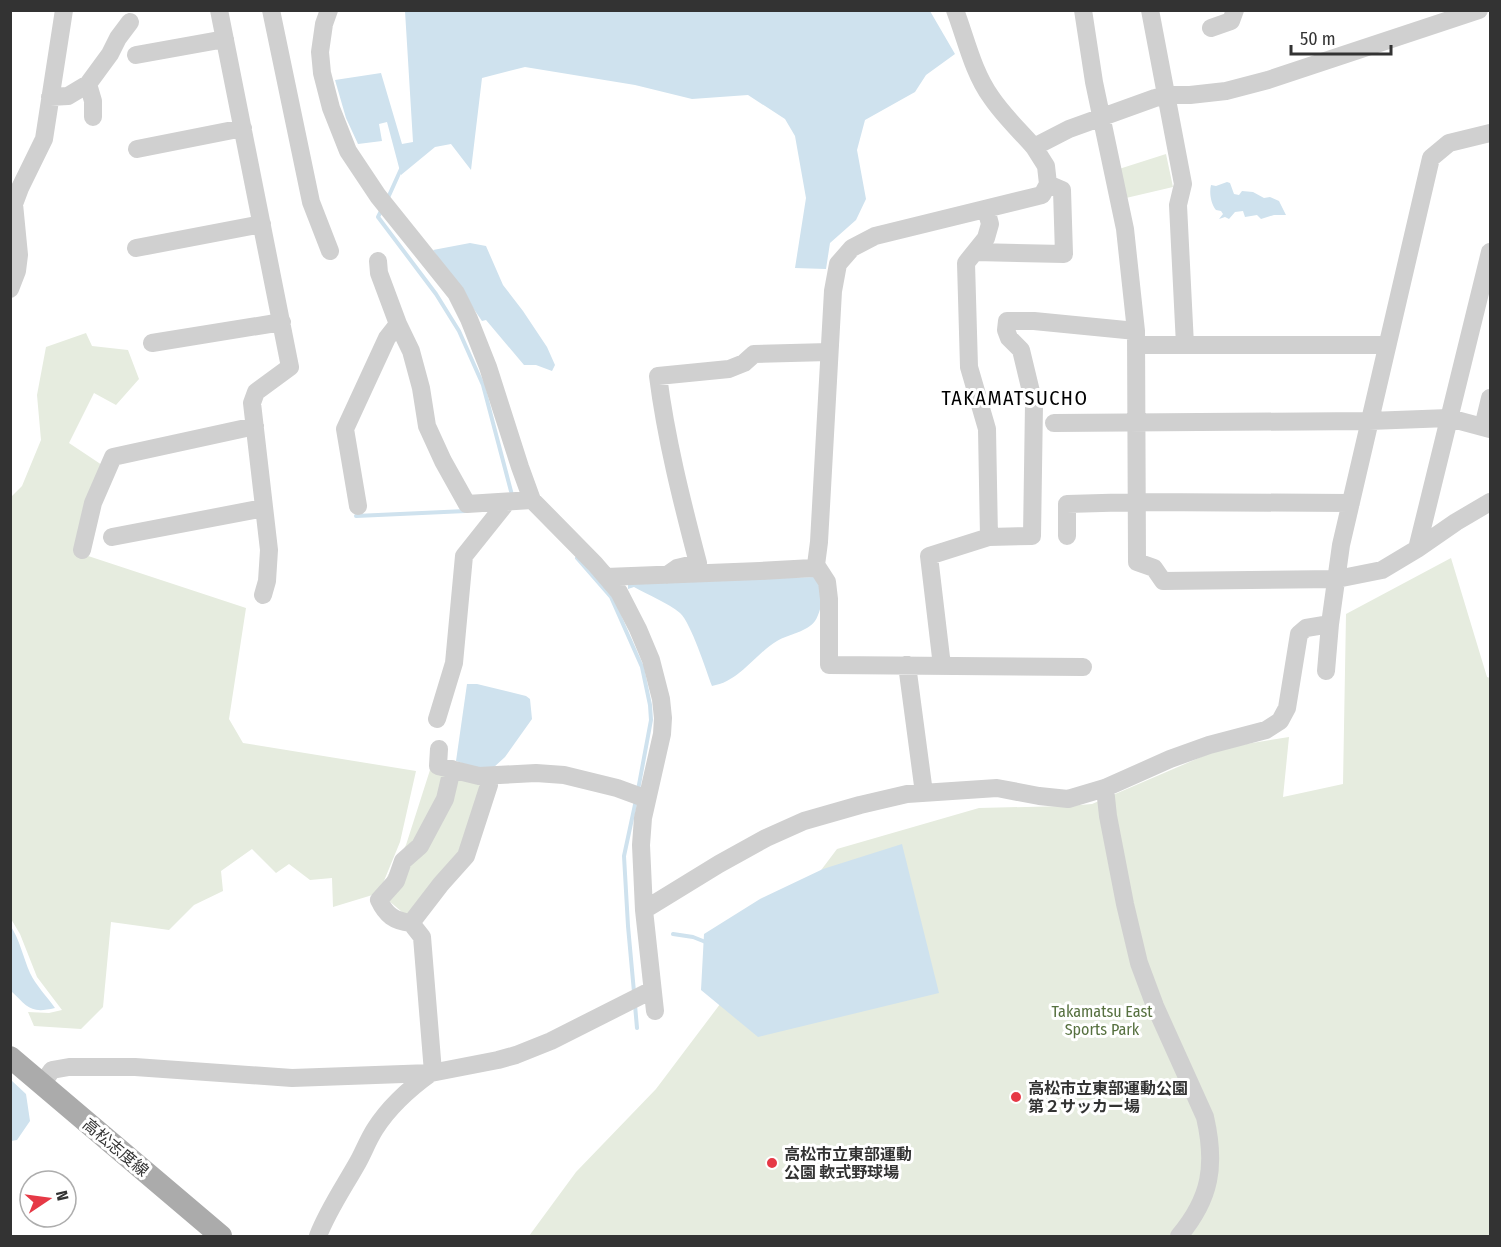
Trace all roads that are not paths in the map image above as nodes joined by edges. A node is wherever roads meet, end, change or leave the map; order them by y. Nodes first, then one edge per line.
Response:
1 (64, 10) edge
2 (219, 10) edge
3 (271, 10) edge
4 (329, 10) edge
5 (955, 10) edge
6 (1083, 10) edge
7 (1150, 10) edge
8 (1235, 10) edge
9 (1479, 10) edge
10 (1425, 19) edge
11 (130, 22) dead end
12 (1211, 28) dead end
13 (225, 39) junction
14 (136, 55) dead end
15 (88, 84) junction
16 (1165, 95) junction
17 (50, 97) junction
18 (93, 117) dead end
19 (1101, 117) junction
20 (243, 128) junction
21 (1491, 133) edge
22 (1034, 147) junction
23 (137, 149) dead end
24 (1048, 184) junction
25 (15, 189) edge
26 (986, 209) junction
27 (262, 224) junction
28 (136, 248) dead end
29 (330, 251) dead end
30 (975, 252) junction
31 (1491, 252) edge
32 (378, 261) dead end
33 (10, 289) edge
34 (282, 322) junction
35 (398, 324) junction
36 (1136, 338) junction
37 (152, 343) dead end
38 (1185, 345) junction
39 (1387, 345) junction
40 (829, 352) junction
41 (1491, 398) edge
42 (1449, 418) junction
43 (1369, 421) junction
44 (1136, 422) junction
45 (1054, 423) dead end
46 (255, 426) junction
47 (1487, 428) edge
48 (532, 500) junction
49 (507, 502) junction
50 (1137, 502) junction
51 (1351, 502) junction
52 (1491, 502) edge
53 (358, 506) dead end
54 (264, 508) junction
55 (1067, 536) dead end
56 (111, 537) dead end
57 (989, 537) junction
58 (1417, 549) junction
59 (82, 550) dead end
60 (816, 565) junction
61 (667, 575) junction
62 (606, 577) junction
63 (1337, 579) junction
64 (263, 595) dead end
65 (1330, 624) junction
66 (907, 665) junction
67 (942, 666) junction
68 (1083, 667) dead end
69 (1326, 671) dead end
70 (437, 719) dead end
71 (439, 749) dead end
72 (452, 770) junction
73 (486, 776) junction
74 (1105, 788) junction
75 (924, 793) junction
76 (647, 799) junction
77 (644, 910) junction
78 (411, 923) junction
79 (652, 990) junction
80 (655, 1011) dead end
81 (10, 1057) edge
82 (432, 1072) junction
83 (42, 1084) junction
84 (221, 1236) edge
85 (318, 1236) edge
86 (1179, 1236) edge

1 - 17 street
2 - 13 street
3 - 29 street
4 - 48 street
5 - 22 street
6 - 19 street
7 - 16 street
8 - 12 street
9 - 10 street
10 - 16 street
11 - 15 street
13 - 14 street
13 - 20 street
15 - 17 street
15 - 18 street
16 - 19 street
16 - 38 street
17 - 25 street
19 - 22 street
19 - 36 street
20 - 23 street
20 - 27 street
21 - 39 street
22 - 24 street
24 - 26 street
24 - 30 street
25 - 33 street
26 - 30 street
26 - 40 street
27 - 28 street
27 - 34 street
30 - 57 street
31 - 42 street
32 - 35 street
34 - 37 street
34 - 46 street
35 - 49 street
35 - 53 street
36 - 38 street
36 - 44 street
36 - 57 street
38 - 39 street
39 - 43 street
40 - 60 street
40 - 61 street
41 - 47 street
42 - 43 street
42 - 47 street
42 - 58 street
43 - 44 street
43 - 51 street
44 - 45 street
44 - 50 street
46 - 54 street
46 - 59 street
48 - 49 street
48 - 62 street
49 - 70 street
50 - 51 street
50 - 55 street
50 - 63 street
51 - 63 street
52 - 58 street
54 - 56 street
54 - 64 street
57 - 67 street
58 - 63 street
60 - 61 street
60 - 66 street
61 - 62 street
62 - 76 street
63 - 65 street
65 - 69 street
65 - 74 street
66 - 67 street
66 - 75 street
67 - 68 street
71 - 72 street
72 - 73 street
72 - 78 street
73 - 76 street
73 - 78 street
74 - 75 street
74 - 86 street
75 - 77 street
76 - 77 street
77 - 79 street
78 - 82 street
79 - 80 street
79 - 82 street
81 - 83 main road, 高松志度線
82 - 83 street
82 - 85 street
83 - 84 main road, 高松志度線

